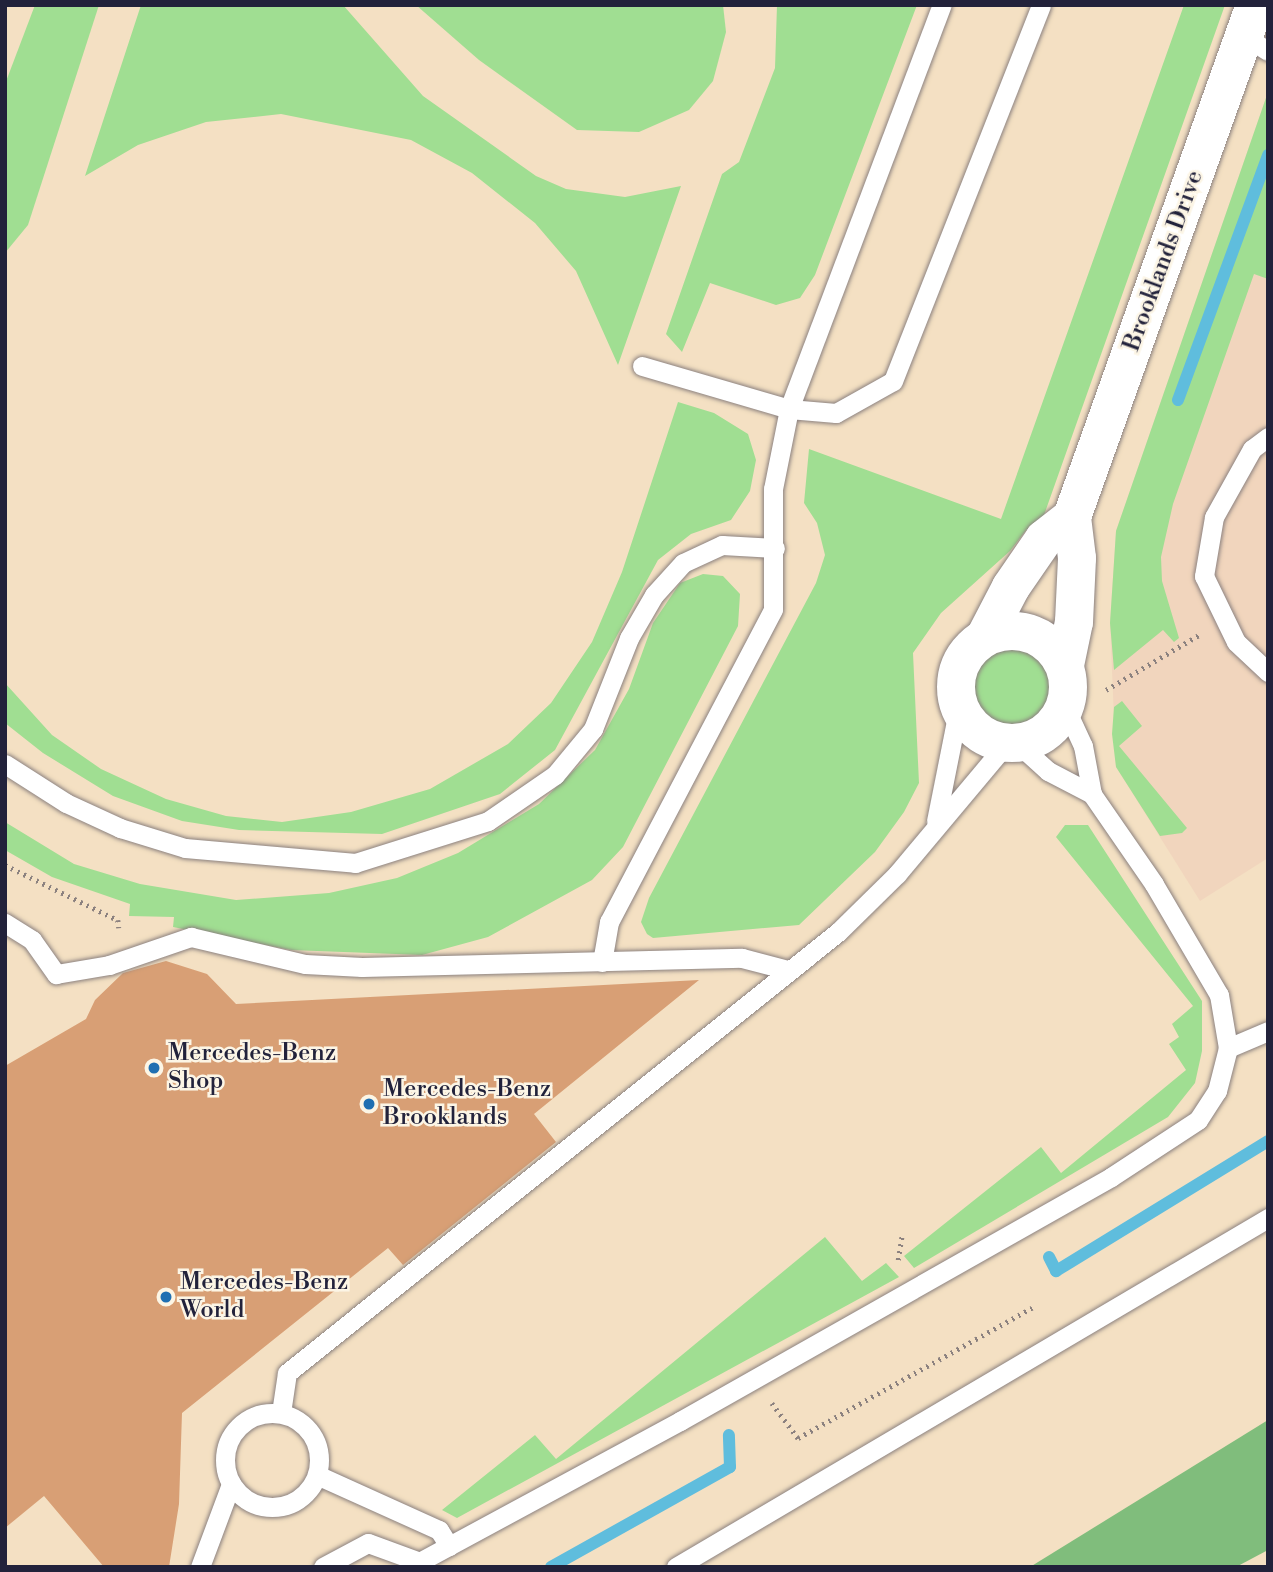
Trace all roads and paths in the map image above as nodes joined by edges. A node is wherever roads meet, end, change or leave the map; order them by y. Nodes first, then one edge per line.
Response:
1 (942, 5) edge
2 (1041, 5) edge
3 (1256, 31) edge
4 (642, 366) dead end
5 (789, 409) junction
6 (1268, 438) edge
7 (1072, 517) junction
8 (775, 548) junction
9 (1222, 618) junction
10 (985, 637) junction
11 (1065, 665) junction
12 (1268, 673) edge
13 (1106, 690) dead end
14 (959, 706) junction
15 (1065, 707) junction
16 (1012, 743) junction
17 (5, 764) edge
18 (1092, 794) junction
19 (934, 825) junction
20 (5, 865) edge
21 (5, 923) edge
22 (120, 961) junction
23 (602, 962) junction
24 (788, 970) junction
25 (1268, 1031) edge
26 (1228, 1048) junction
27 (1268, 1219) edge
28 (902, 1234) dead end
29 (897, 1260) dead end
30 (1032, 1308) dead end
31 (775, 1407) dead end
32 (281, 1413) junction
33 (317, 1475) junction
34 (231, 1484) junction
35 (449, 1546) junction
36 (415, 1564) edge
37 (200, 1567) edge
38 (323, 1567) edge
39 (676, 1567) edge

1 - 5 lane
2 - 5 lane
3 - 7 street, Brooklands Drive
4 - 5 lane
5 - 8 lane
6 - 9 lane
7 - 10 street
7 - 11 street, Brooklands Drive
8 - 17 lane
8 - 23 lane
9 - 12 lane
9 - 13 path
10 - 11 street
10 - 14 street
11 - 15 street
14 - 16 street
14 - 19 lane
15 - 16 street
15 - 18 lane
16 - 18 lane
16 - 19 lane
18 - 26 lane
19 - 24 lane
20 - 22 path
21 - 22 lane
22 - 23 lane
23 - 24 lane
24 - 32 lane
25 - 26 lane
26 - 35 lane
27 - 39 lane
28 - 29 path
30 - 31 path
32 - 33 lane
32 - 34 lane
33 - 34 lane
33 - 35 lane
34 - 37 lane
35 - 36 lane
36 - 38 lane

